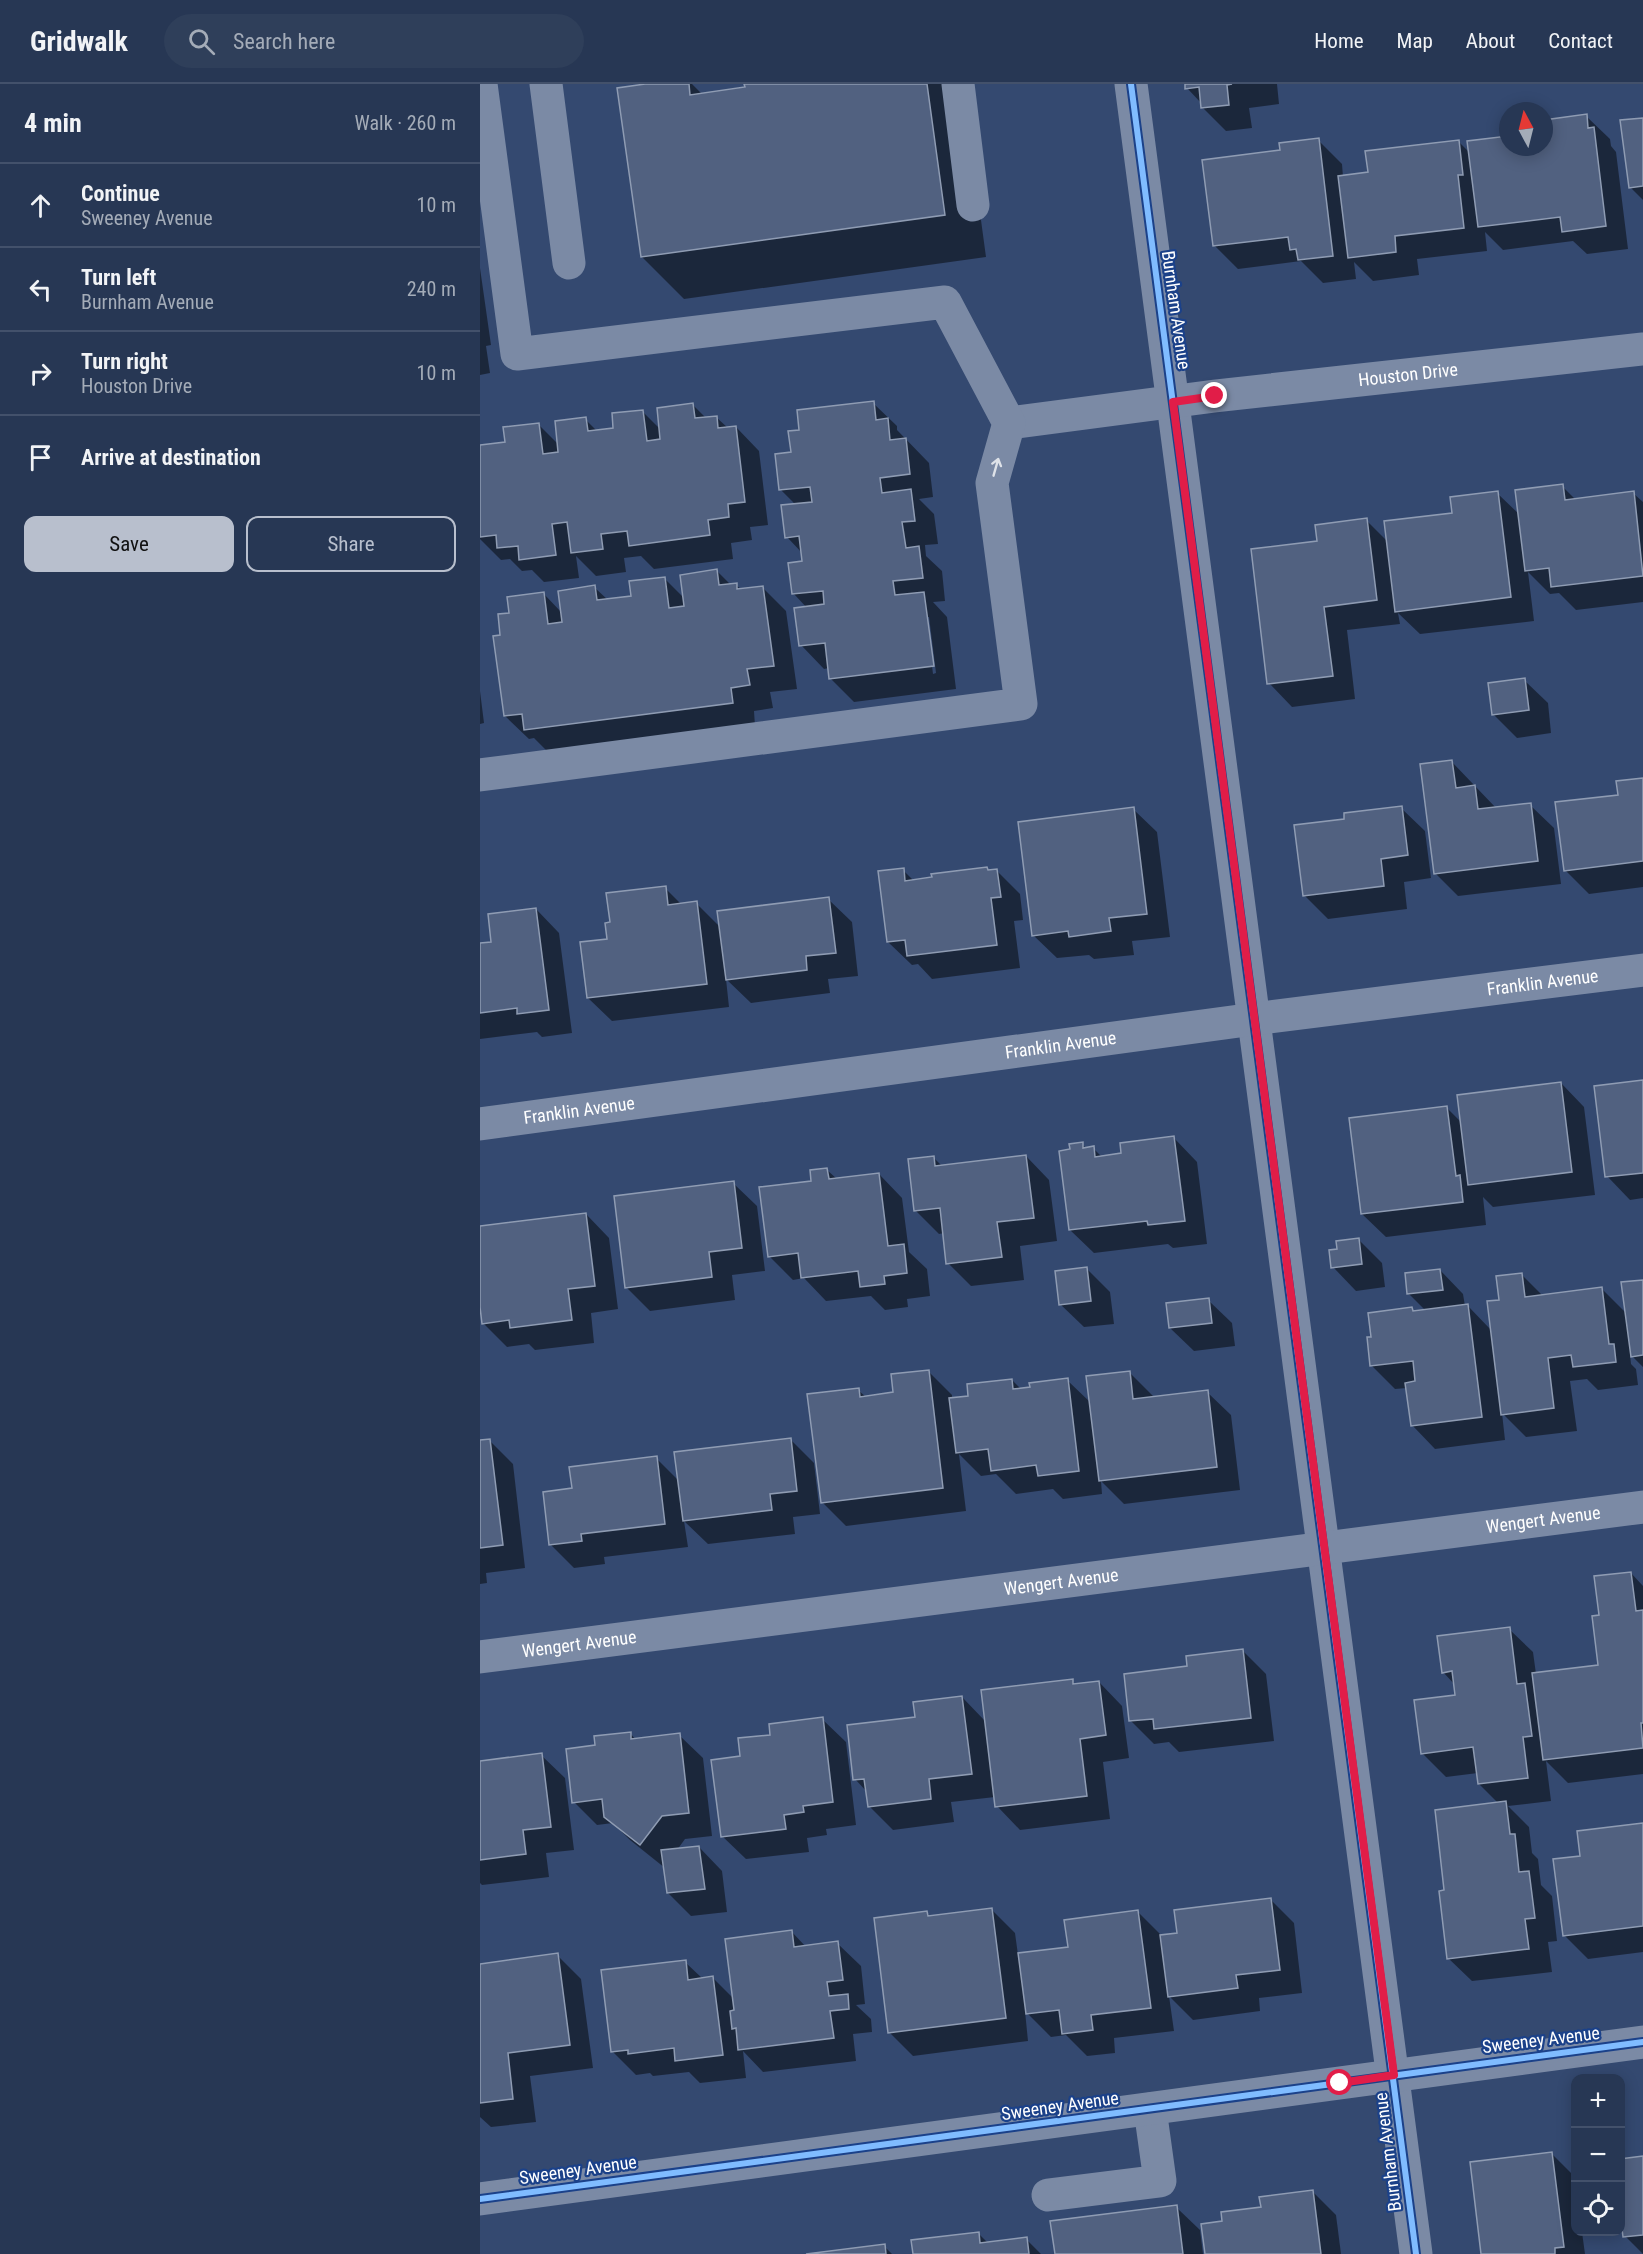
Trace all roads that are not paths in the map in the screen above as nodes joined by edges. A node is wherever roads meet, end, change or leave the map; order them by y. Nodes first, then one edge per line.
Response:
1 (480, 84) edge
2 (546, 84) edge
3 (958, 84) edge
4 (1131, 84) edge
5 (974, 205) dead end
6 (569, 263) dead end
7 (1643, 349) edge
8 (1173, 402) junction
9 (1009, 423) junction
10 (480, 775) edge
11 (1643, 970) edge
12 (1254, 1019) junction
13 (480, 1124) edge
14 (1643, 1507) edge
15 (1324, 1547) junction
16 (480, 1657) edge
17 (1643, 2042) edge
18 (1394, 2075) junction
19 (1150, 2109) junction
20 (1048, 2195) dead end
21 (480, 2199) edge
22 (1416, 2254) edge

1 - 9 street
2 - 6 street
3 - 5 street
4 - 8 street, Burnham Avenue
7 - 8 street, Houston Drive
8 - 9 street, Houston Drive
8 - 12 street, Burnham Avenue
10 -> 9 street
11 - 12 street, Franklin Avenue
12 - 13 street, Franklin Avenue
12 - 15 street, Burnham Avenue
14 - 15 street, Wengert Avenue
15 - 16 street, Wengert Avenue
15 - 18 street, Burnham Avenue
17 - 18 street, Sweeney Avenue
18 - 19 street, Sweeney Avenue
18 - 22 street, Burnham Avenue
19 - 20 street
19 - 21 street, Sweeney Avenue

